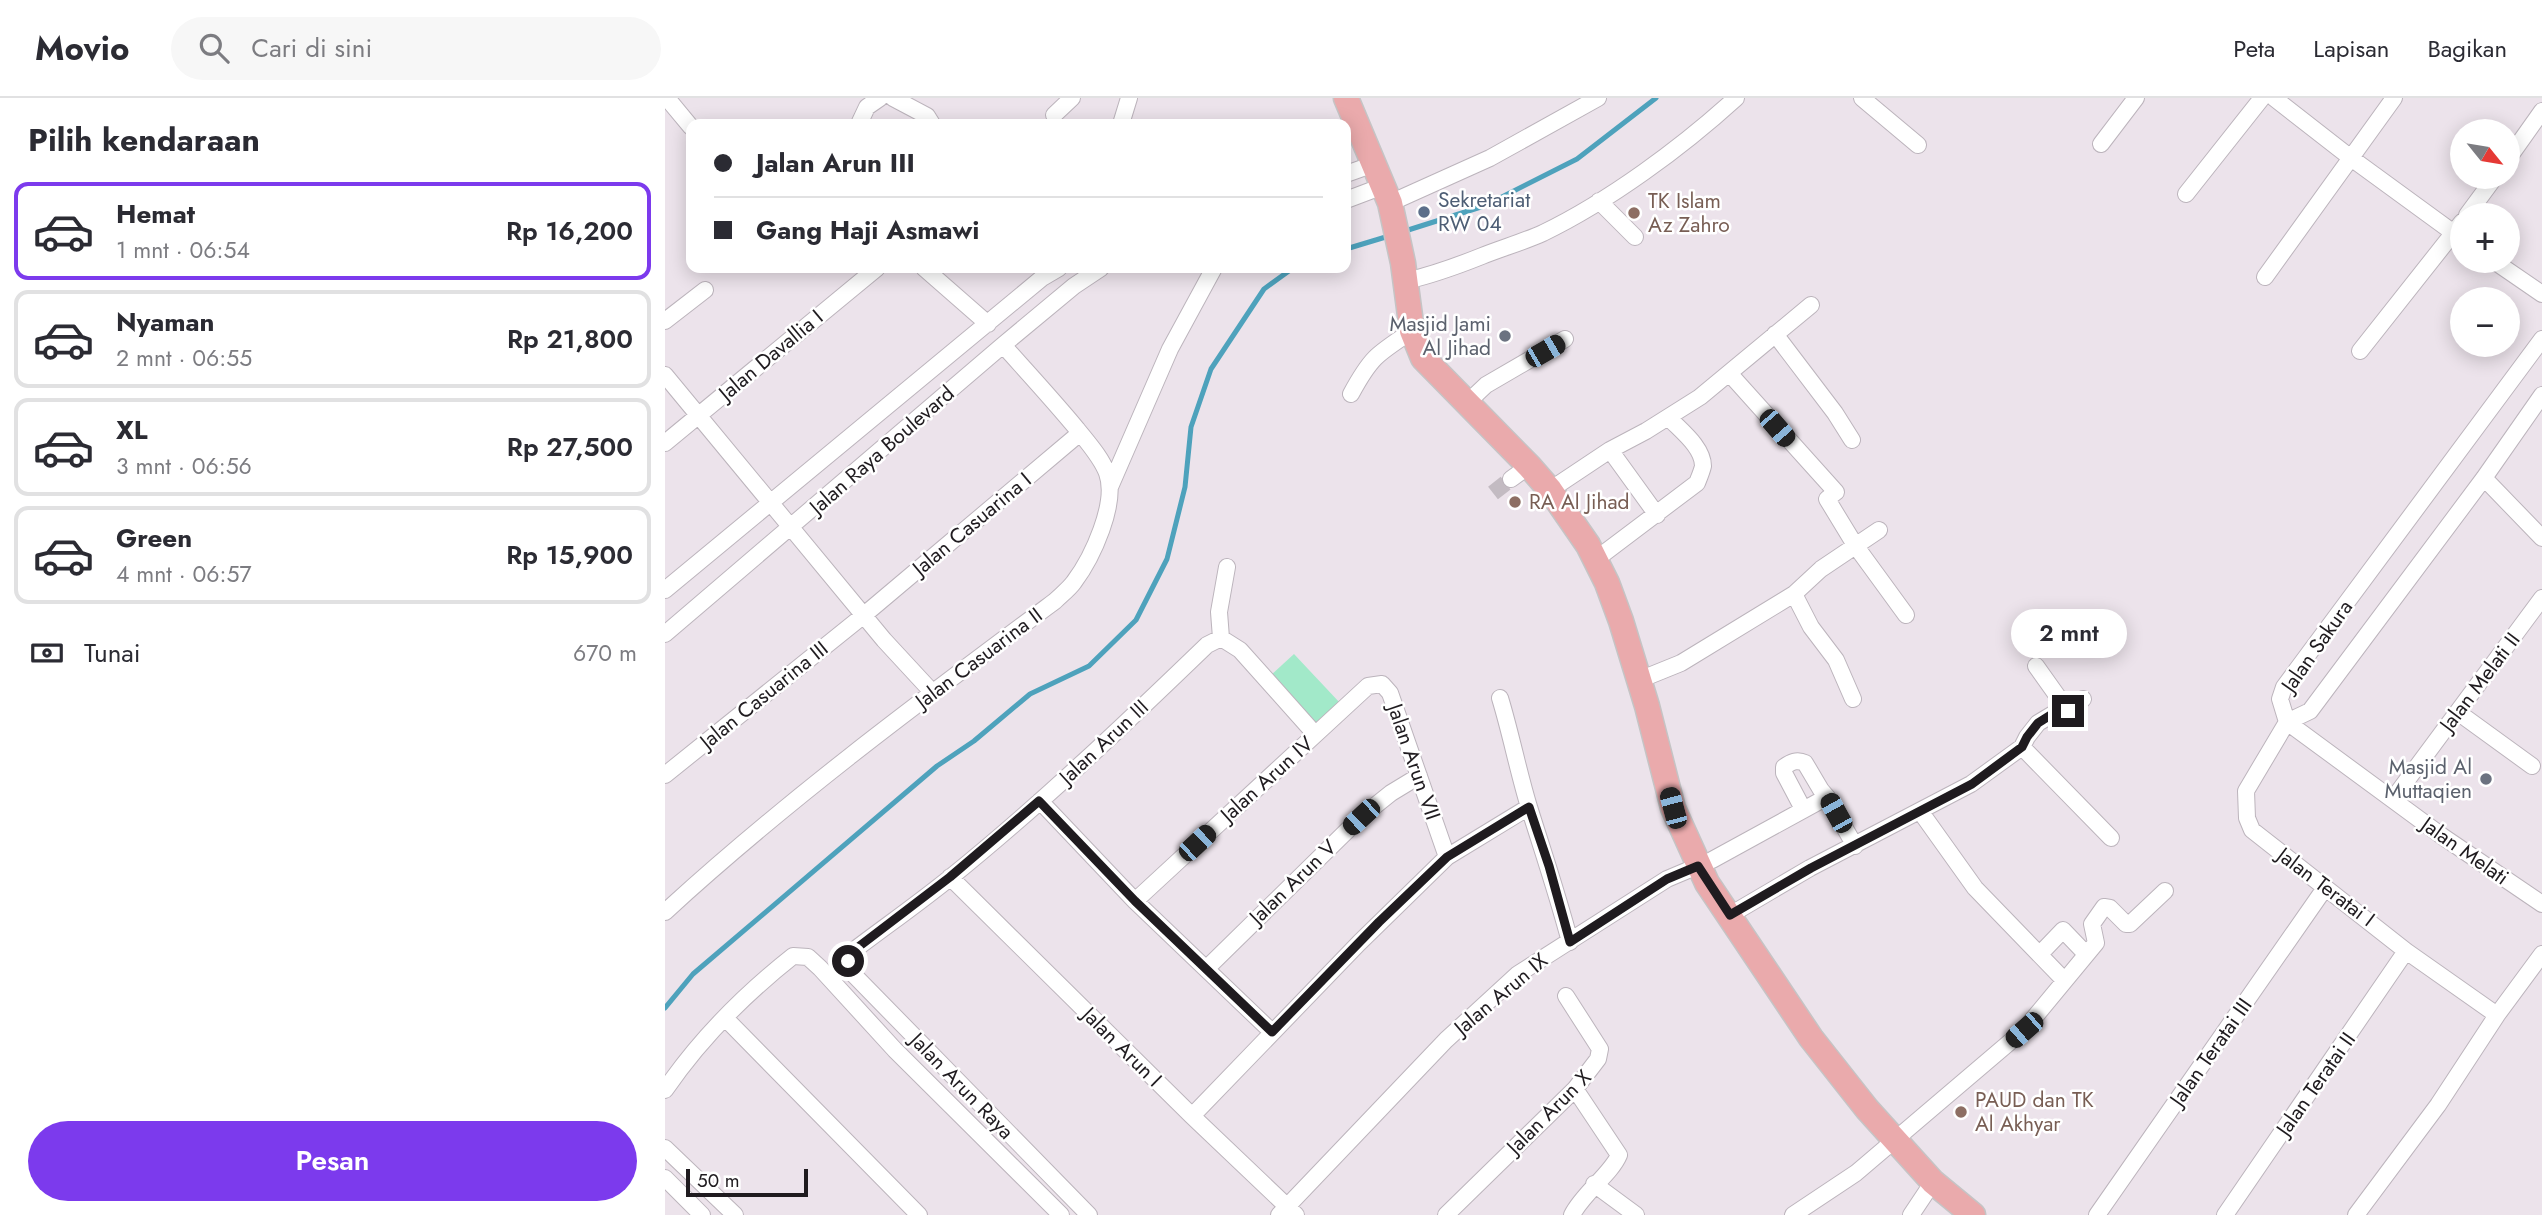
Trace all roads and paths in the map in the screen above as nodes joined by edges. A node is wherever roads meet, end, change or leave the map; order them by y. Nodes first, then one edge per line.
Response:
1 (667, 98) edge
2 (880, 98) edge
3 (893, 98) edge
4 (1072, 98) edge
5 (1129, 98) edge
6 (1346, 98) edge
7 (1598, 98) edge
8 (1736, 98) edge
9 (1862, 98) edge
10 (2136, 98) edge
11 (2262, 98) edge
12 (2274, 98) edge
13 (2394, 98) edge
14 (2542, 111) edge
15 (1054, 115) dead end
16 (861, 119) edge
17 (929, 119) edge
18 (1123, 119) edge
19 (686, 121) edge
20 (2520, 142) edge
21 (2101, 144) dead end
22 (1918, 145) dead end
23 (2351, 158) junction
24 (1351, 176) edge
25 (1385, 193) junction
26 (2186, 194) dead end
27 (1351, 199) edge
28 (1599, 201) junction
29 (2450, 224) edge
30 (1635, 237) dead end
31 (2450, 243) edge
32 (1404, 272) junction
33 (871, 273) edge
34 (930, 273) edge
35 (1050, 273) edge
36 (1094, 273) edge
37 (1211, 273) edge
38 (2511, 273) edge
39 (2265, 277) dead end
40 (705, 289) dead end
41 (2542, 294) edge
42 (1811, 305) dead end
43 (665, 321) edge
44 (988, 324) junction
45 (1412, 331) junction
46 (1775, 334) junction
47 (1565, 339) dead end
48 (2542, 339) edge
49 (1003, 345) junction
50 (2360, 351) dead end
51 (1729, 373) junction
52 (665, 374) edge
53 (1351, 394) dead end
54 (2542, 395) edge
55 (1468, 402) junction
56 (699, 415) junction
57 (1669, 418) junction
58 (1080, 433) junction
59 (1852, 440) dead end
60 (665, 443) edge
61 (1610, 450) junction
62 (2484, 478) junction
63 (1110, 487) junction
64 (1550, 490) junction
65 (771, 503) junction
66 (1657, 515) junction
67 (792, 527) junction
68 (1879, 530) dead end
69 (2542, 538) edge
70 (1855, 545) junction
71 (1595, 560) junction
72 (1227, 566) dead end
73 (665, 590) edge
74 (1794, 594) junction
75 (2542, 598) edge
76 (864, 615) junction
77 (1906, 615) dead end
78 (665, 634) edge
79 (1221, 638) junction
80 (2036, 666) dead end
81 (1639, 680) junction
82 (1368, 686) joint
83 (933, 693) junction
84 (1500, 698) dead end
85 (1853, 699) dead end
86 (2083, 699) dead end
87 (2068, 711) junction
88 (2459, 713) junction
89 (2287, 722) junction
90 (1315, 734) junction
91 (2022, 747) junction
92 (2539, 766) edge
93 (665, 775) edge
94 (1419, 776) junction
95 (1827, 797) junction
96 (2393, 799) junction
97 (1039, 801) junction
98 (1529, 807) junction
99 (1804, 809) junction
100 (1920, 811) junction
101 (2111, 838) dead end
102 (1855, 846) junction
103 (1447, 857) junction
104 (1698, 866) junction
105 (950, 877) junction
106 (2325, 888) junction
107 (2165, 891) dead end
108 (1135, 901) junction
109 (668, 903) edge
110 (2542, 904) edge
111 (1730, 915) junction
112 (1570, 942) junction
113 (853, 951) joint
114 (2406, 951) junction
115 (2040, 954) junction
116 (2086, 954) junction
117 (2542, 954) edge
118 (1206, 969) junction
119 (2064, 980) junction
120 (1566, 996) dead end
121 (2497, 1015) junction
122 (725, 1018) junction
123 (1272, 1032) junction
124 (1575, 1089) junction
125 (665, 1090) edge
126 (1192, 1116) junction
127 (1894, 1139) junction
128 (665, 1148) edge
129 (665, 1178) edge
130 (1933, 1182) junction
131 (1594, 1184) junction
132 (1288, 1212) edge
133 (1803, 1212) edge
134 (702, 1215) edge
135 (735, 1215) edge
136 (919, 1215) edge
137 (1061, 1215) edge
138 (1090, 1215) edge
139 (1446, 1215) edge
140 (1572, 1215) edge
141 (1636, 1215) edge
142 (1911, 1215) edge
143 (1973, 1215) edge
144 (2097, 1215) edge
145 (2225, 1215) edge
146 (2356, 1215) edge

1 - 19 street
2 - 16 street
3 - 17 street
4 - 15 street
5 - 18 street
6 - 25 main road
7 - 25 street
8 - 28 street
9 - 22 street
10 - 21 street
11 - 26 street
12 - 23 street
13 - 23 street
14 - 20 street
23 - 29 street
23 - 39 street
24 - 25 street
25 - 27 street
25 - 32 main road
28 - 30 street
28 - 32 street
31 - 50 street
32 - 45 main road
33 - 56 street, Jalan Davallia I
34 - 44 street
35 - 44 street, Jalan Raya Boulevard
36 - 49 street, Jalan Raya Boulevard
37 - 63 street, Jalan Casuarina II
38 - 41 street
40 - 43 street
42 - 46 street
44 - 65 street, Jalan Raya Boulevard
45 - 53 street
45 - 55 main road
46 - 51 street
46 - 59 street
47 - 55 street
48 - 89 street, Jalan Sakura
49 - 58 street
49 - 67 street, Jalan Raya Boulevard
51 - 57 street
51 - 70 street
52 - 56 street
54 - 62 street, Jalan Sakura
55 - 64 main road
56 - 60 street, Jalan Davallia I
56 - 65 street
57 - 61 street
57 - 66 street
58 - 63 street
58 - 76 street, Jalan Casuarina I
61 - 64 street
61 - 66 street
62 - 69 street
62 - 89 street, Jalan Sakura
63 - 83 street, Jalan Casuarina II
64 - 71 main road
65 - 67 street
65 - 73 street, Jalan Raya Boulevard
66 - 71 street
67 - 76 street
67 - 78 street, Jalan Raya Boulevard
68 - 70 street
70 - 74 street
70 - 77 street
71 - 81 main road
72 - 79 street
74 - 81 street
74 - 85 street
75 - 88 street, Jalan Melati II
76 - 83 street
76 - 93 street, Jalan Casuarina III
79 - 90 street
79 - 97 street, Jalan Arun III
80 - 87 street
81 - 104 main road
82 - 90 street, Jalan Arun IV
82 - 94 street, Jalan Arun VII
83 - 109 street, Jalan Casuarina II
84 - 98 street
86 - 87 street
87 - 91 street
88 - 92 street
88 - 96 street, Jalan Melati II
89 - 96 street, Jalan Melati
89 - 106 street, Jalan Teratai I
90 - 108 street, Jalan Arun IV
91 - 100 street
91 - 101 street
94 - 103 street, Jalan Arun VII
94 - 118 street, Jalan Arun V
95 - 99 street, Jalan Arun IX
95 - 99 street
95 - 102 street
96 - 110 street, Jalan Melati
97 - 105 street, Jalan Arun III
97 - 108 street
98 - 103 street
98 - 112 street
99 - 104 street, Jalan Arun IX
100 - 102 street
100 - 115 street
102 - 111 street
103 - 123 street
104 - 111 main road
104 - 112 street, Jalan Arun IX
105 - 113 street, Jalan Arun III
105 - 126 street, Jalan Arun I
106 - 114 street, Jalan Teratai I
106 - 144 street, Jalan Teratai III
107 - 116 street
108 - 118 street
111 - 127 main road
112 - 132 street, Jalan Arun IX
113 - 138 street, Jalan Arun Raya
114 - 121 street, Jalan Teratai I
114 - 145 street, Jalan Teratai II
115 - 116 street
115 - 119 street
116 - 119 street
117 - 121 street
118 - 123 street
119 - 127 street
120 - 124 street, Jalan Arun X
121 - 146 street
122 - 125 street
122 - 136 street
122 - 137 street
123 - 126 street
124 - 131 street
124 - 139 street, Jalan Arun X
126 - 132 street, Jalan Arun I
127 - 130 main road
127 - 133 street
128 - 135 street
129 - 134 street
130 - 142 street
130 - 143 main road
131 - 140 street
131 - 141 street

